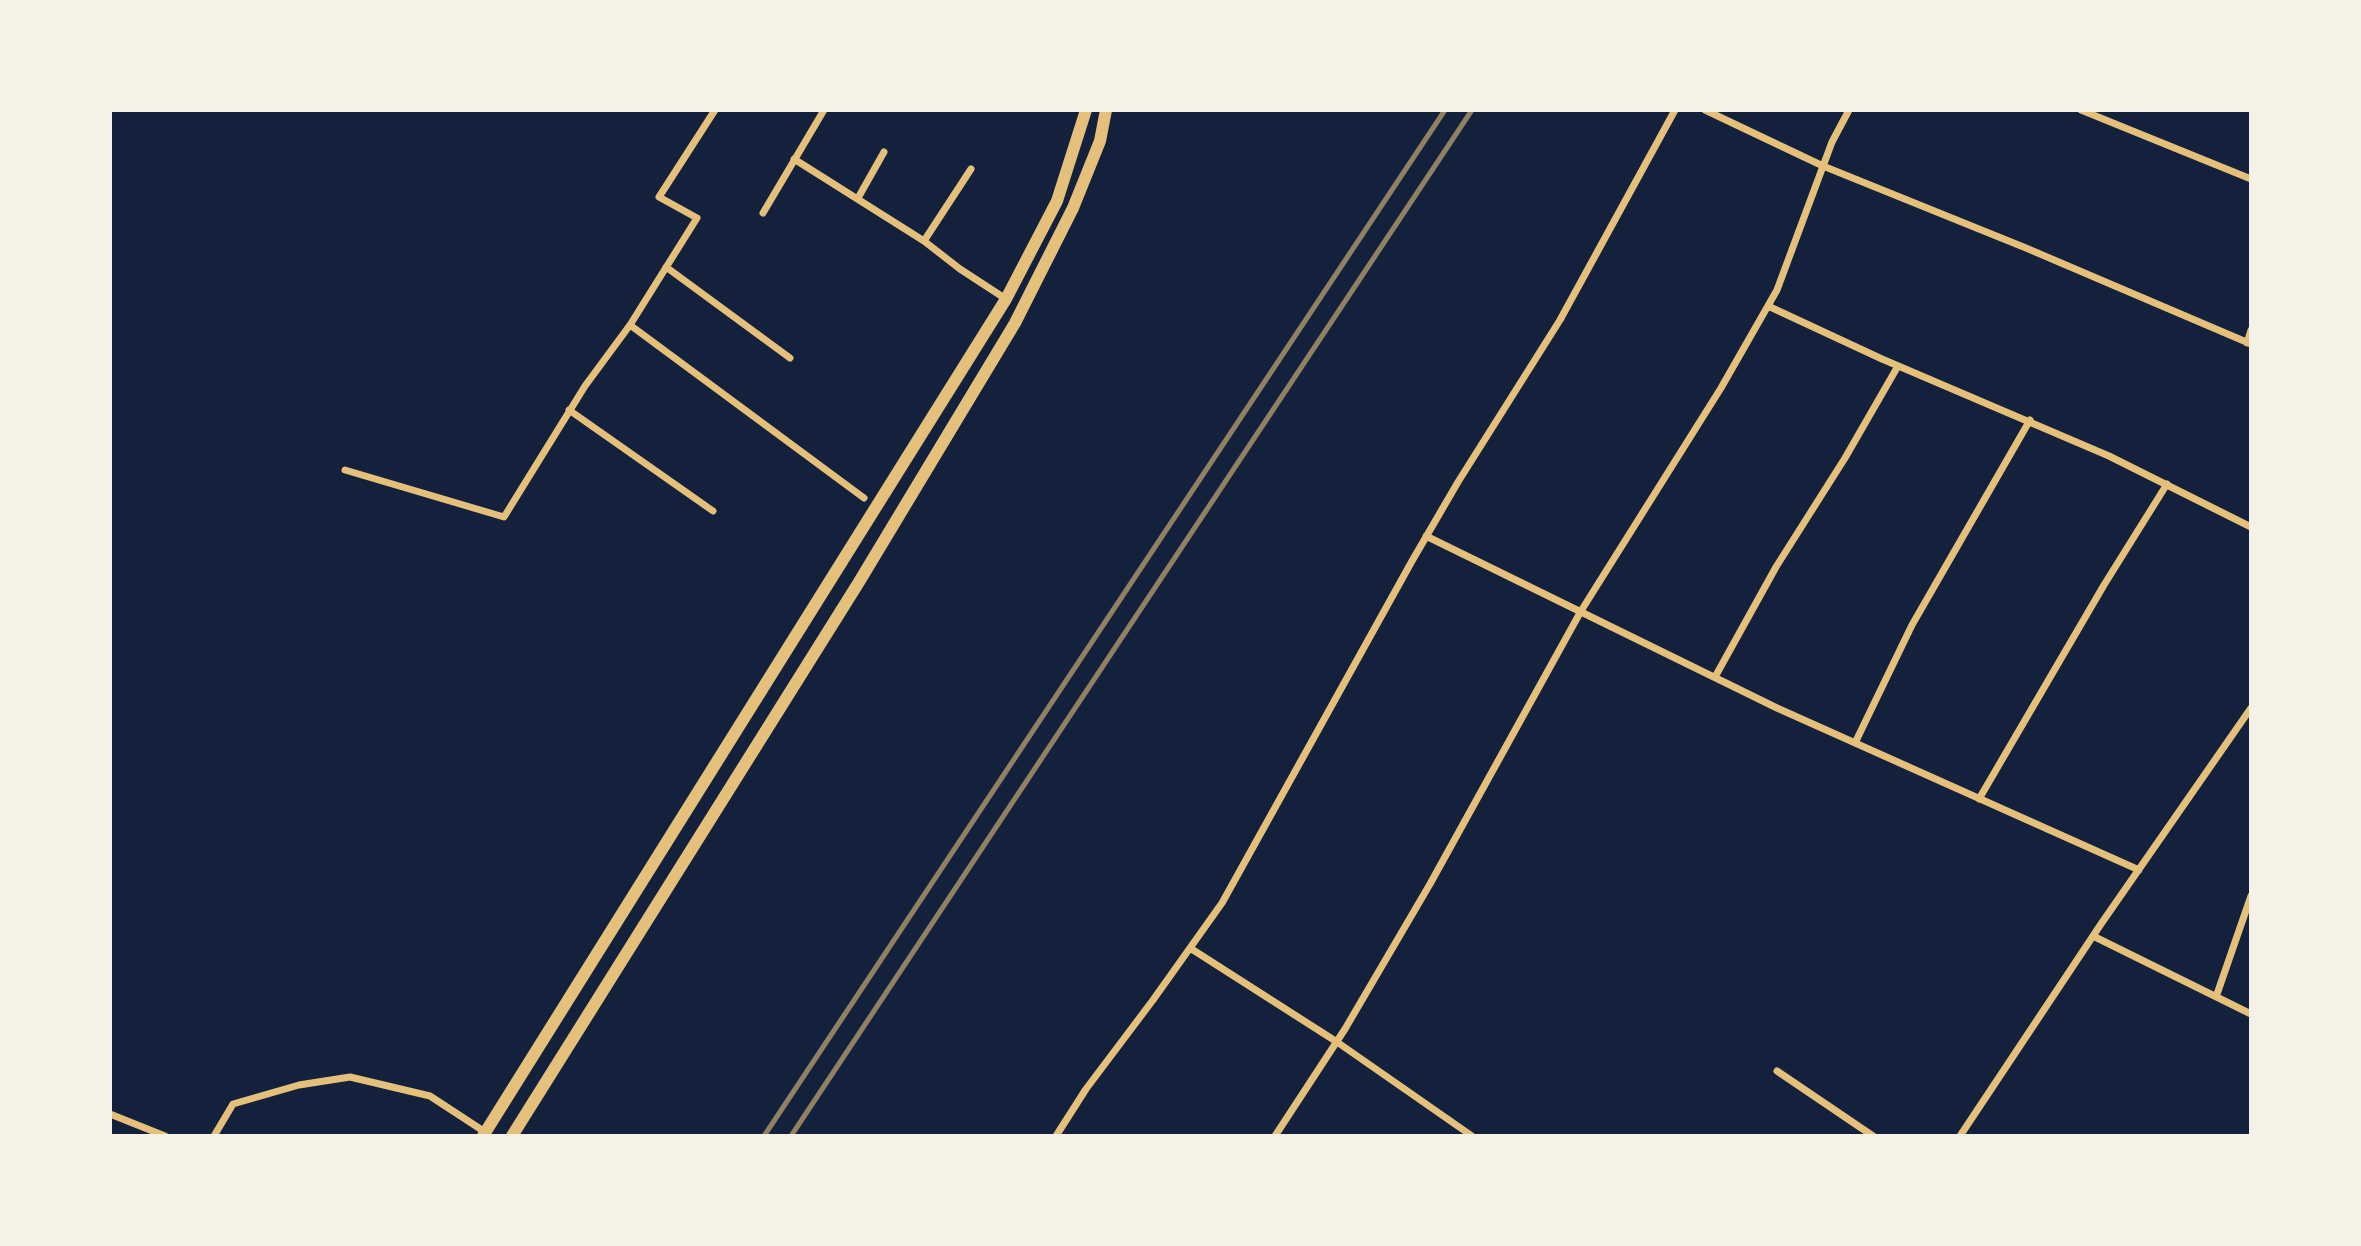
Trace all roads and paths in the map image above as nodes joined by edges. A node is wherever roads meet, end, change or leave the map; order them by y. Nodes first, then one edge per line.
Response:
1 (715, 110) edge
2 (824, 110) edge
3 (1086, 110) edge
4 (1106, 110) edge
5 (1675, 110) edge
6 (1705, 110) edge
7 (1849, 110) edge
8 (2081, 110) edge
9 (884, 152) dead end
10 (794, 159) junction
11 (1823, 166) junction
12 (971, 169) dead end
13 (2251, 180) edge
14 (858, 198) junction
15 (763, 213) dead end
16 (924, 241) junction
17 (666, 267) junction
18 (1006, 299) junction
19 (1768, 306) junction
20 (630, 325) junction
21 (2251, 330) edge
22 (2249, 343) edge
23 (790, 358) dead end
24 (1898, 366) junction
25 (569, 410) junction
26 (2030, 420) junction
27 (345, 470) dead end
28 (2167, 485) junction
29 (864, 498) dead end
30 (713, 511) dead end
31 (2251, 527) edge
32 (1426, 536) junction
33 (1581, 611) junction
34 (1714, 677) junction
35 (2251, 708) edge
36 (1855, 743) junction
37 (1979, 799) junction
38 (2139, 870) junction
39 (2251, 896) edge
40 (2093, 936) junction
41 (1190, 948) junction
42 (2217, 997) junction
43 (2251, 1014) edge
44 (1337, 1042) junction
45 (1777, 1071) dead end
46 (110, 1114) edge
47 (484, 1134) edge
48 (1964, 1135) edge
49 (165, 1136) edge
50 (214, 1136) edge
51 (512, 1136) edge
52 (1056, 1136) edge
53 (1275, 1136) edge
54 (1472, 1136) edge
55 (1873, 1136) edge

1 - 17 street
2 - 10 street
3 - 18 street
4 - 51 street
5 - 32 street
6 - 11 street
7 - 11 street
8 - 13 street
9 - 14 street
10 - 14 street
10 - 15 street
11 - 19 street
11 - 22 street
12 - 16 street
14 - 16 street
16 - 18 street
17 - 20 street
17 - 23 street
18 - 47 street
19 - 24 street
19 - 33 street
20 - 25 street
20 - 29 street
21 - 22 street
24 - 26 street
24 - 34 street
25 - 27 street
25 - 30 street
26 - 28 street
26 - 36 street
28 - 31 street
28 - 37 street
32 - 33 street
32 - 41 street
33 - 34 street
33 - 44 street
34 - 36 street
35 - 38 street
36 - 37 street
37 - 38 street
38 - 40 street
39 - 42 street
40 - 42 street
40 - 48 street
41 - 44 street
41 - 52 street
42 - 43 street
44 - 53 street
44 - 54 street
45 - 55 street
46 - 49 street
47 - 50 street

